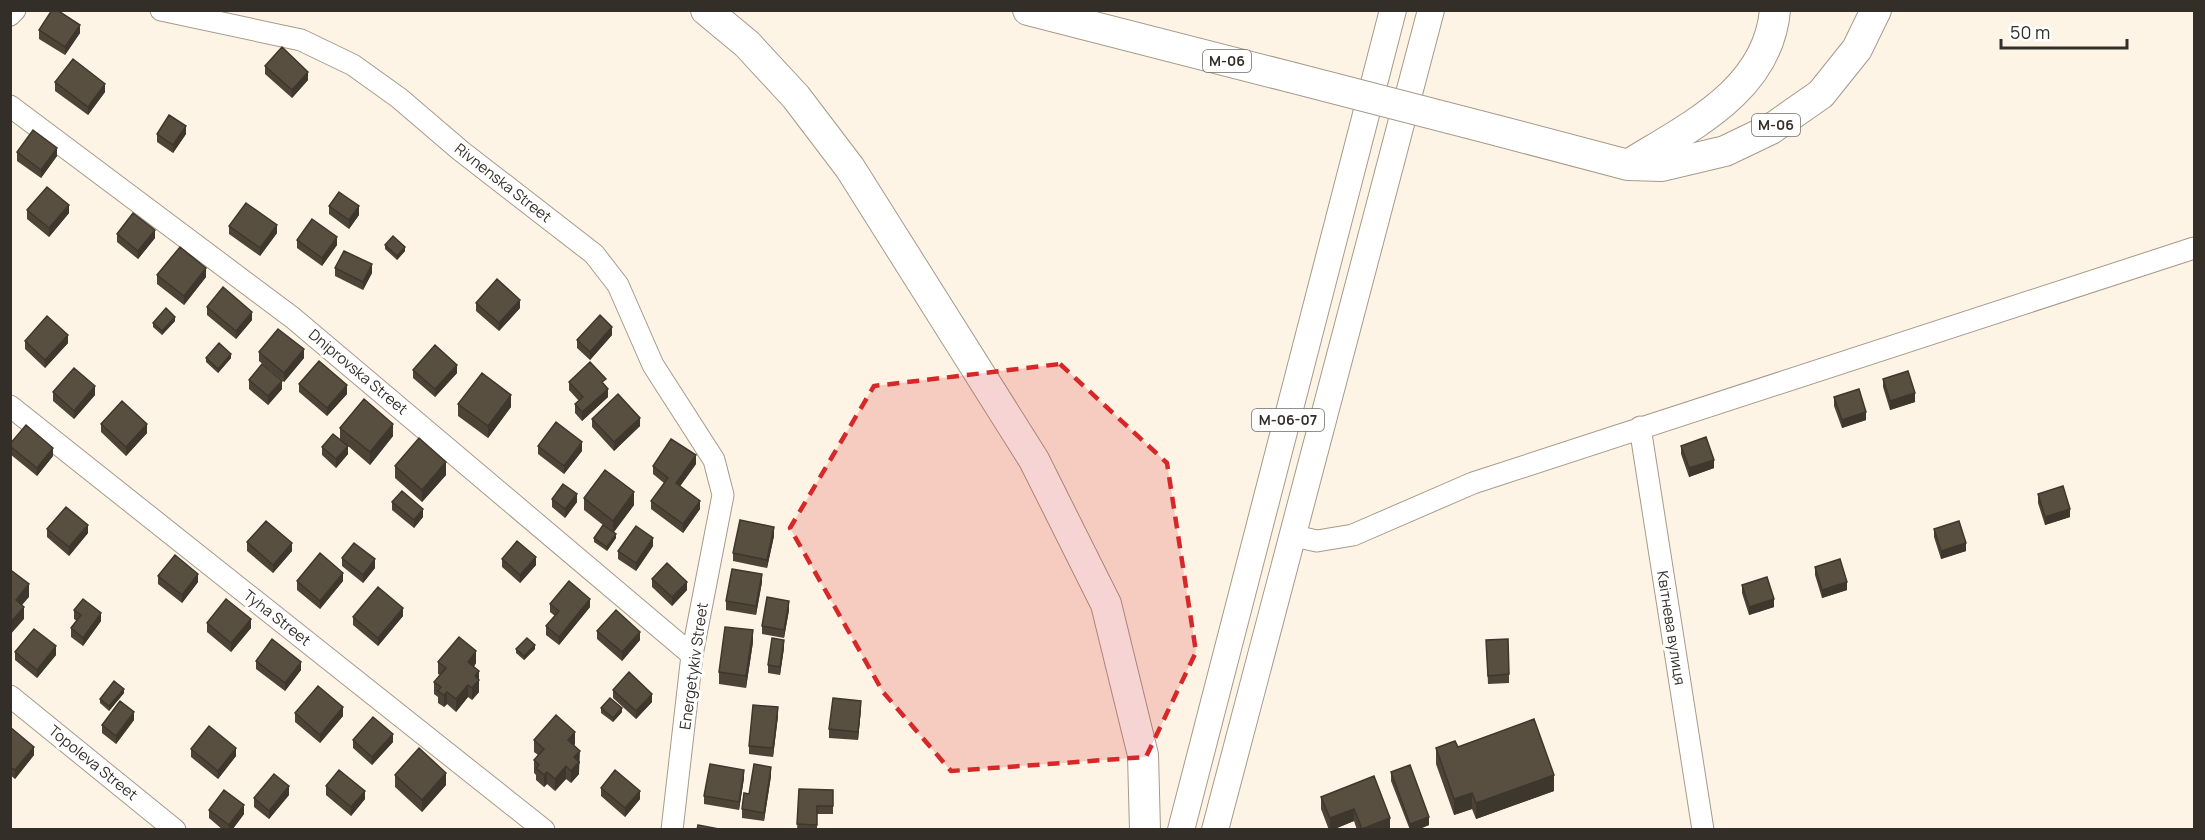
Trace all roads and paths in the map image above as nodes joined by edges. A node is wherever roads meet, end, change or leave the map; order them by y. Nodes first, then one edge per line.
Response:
1 (15, 10) edge
2 (161, 10) edge
3 (706, 10) edge
4 (1028, 10) edge
5 (1393, 10) edge
6 (1431, 10) edge
7 (1775, 10) edge
8 (1876, 10) edge
9 (10, 15) edge
10 (10, 106) edge
11 (1628, 165) junction
12 (2194, 248) edge
13 (10, 406) edge
14 (1640, 427) junction
15 (723, 499) joint
16 (1294, 536) junction
17 (692, 655) junction
18 (10, 696) edge
19 (175, 830) edge
20 (544, 830) edge
21 (672, 830) edge
22 (1145, 830) edge
23 (1181, 830) edge
24 (1215, 830) edge
25 (1703, 830) edge

1 - 9 street
2 - 15 street, Rivnenska Street
3 - 22 highway
4 - 11 highway, М-06, bridge
5 - 23 main road, М-06-07
6 - 16 main road, М-06-07
7 - 11 highway
8 - 11 highway, М-06
10 - 17 street, Dniprovska Street
12 - 14 street
13 - 20 street, Tyha Street
14 - 16 street
14 - 25 street, Квітнева вулиця
15 - 17 street, Energetykiv Street
16 - 24 main road, М-06-07
17 - 21 street, Energetykiv Street
18 - 19 street, Topoleva Street

